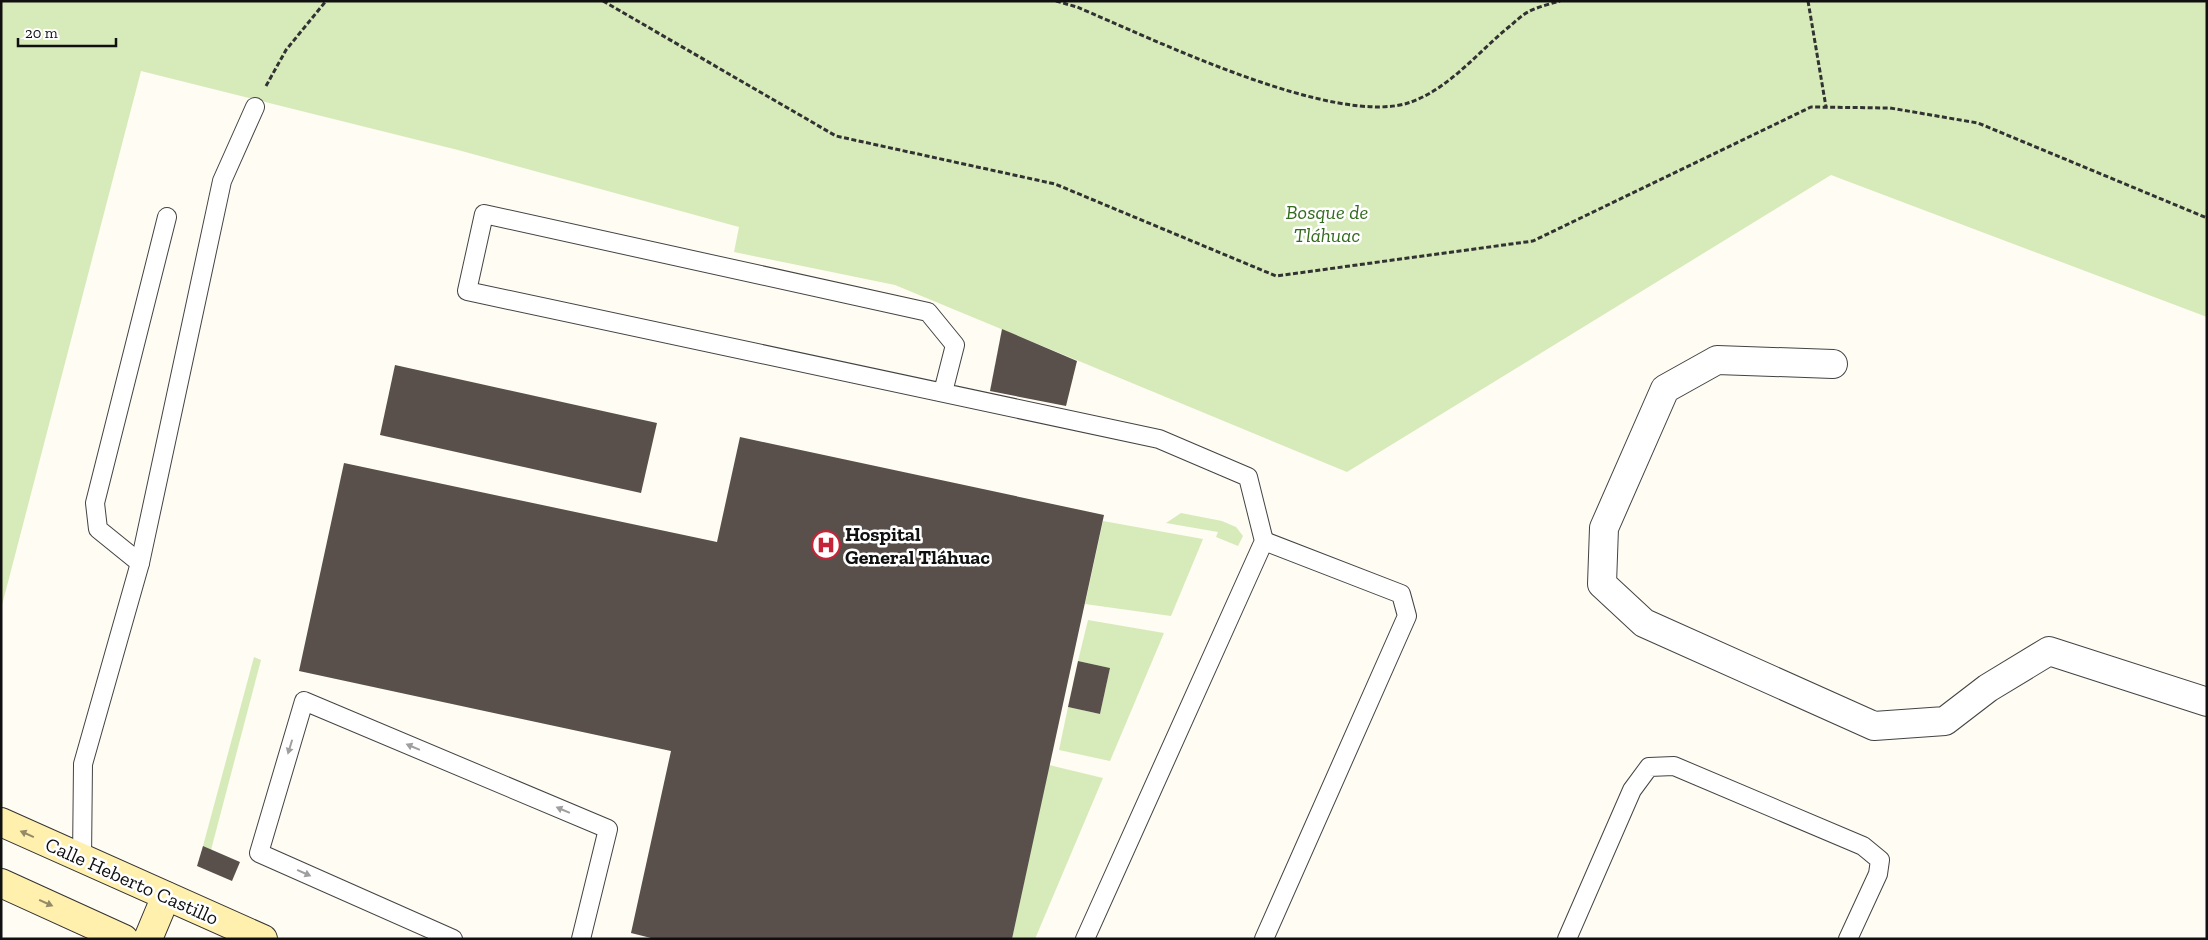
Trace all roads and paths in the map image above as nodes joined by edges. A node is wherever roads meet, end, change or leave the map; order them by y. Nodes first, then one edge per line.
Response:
1 (326, 1) edge
2 (603, 1) edge
3 (1056, 1) edge
4 (1560, 1) edge
5 (1808, 1) edge
6 (255, 107) joint
7 (1826, 107) junction
8 (167, 217) dead end
9 (2207, 218) edge
10 (1833, 364) dead end
11 (943, 392) junction
12 (1264, 541) junction
13 (140, 563) junction
14 (2205, 696) edge
15 (1, 822) edge
16 (82, 858) junction
17 (1, 883) edge
18 (166, 896) junction
19 (124, 939) edge
20 (148, 939) edge
21 (264, 939) edge
22 (453, 939) edge
23 (581, 939) edge
24 (1085, 939) edge
25 (1264, 939) edge
26 (1567, 939) edge
27 (1848, 939) edge

1 - 6 path
2 - 7 path
3 - 4 path
5 - 7 path
6 - 13 lane
7 - 9 path
8 - 13 lane
10 - 14 street
11 - 11 lane
11 - 12 lane
12 - 24 lane
12 - 25 lane
13 - 16 lane
16 -> 15 main road, Calle Heberto Castillo
16 - 18 main road, Calle Heberto Castillo
17 -> 19 main road
18 - 20 main road
18 - 21 main road, Calle Heberto Castillo
23 -> 22 lane
26 - 27 lane

